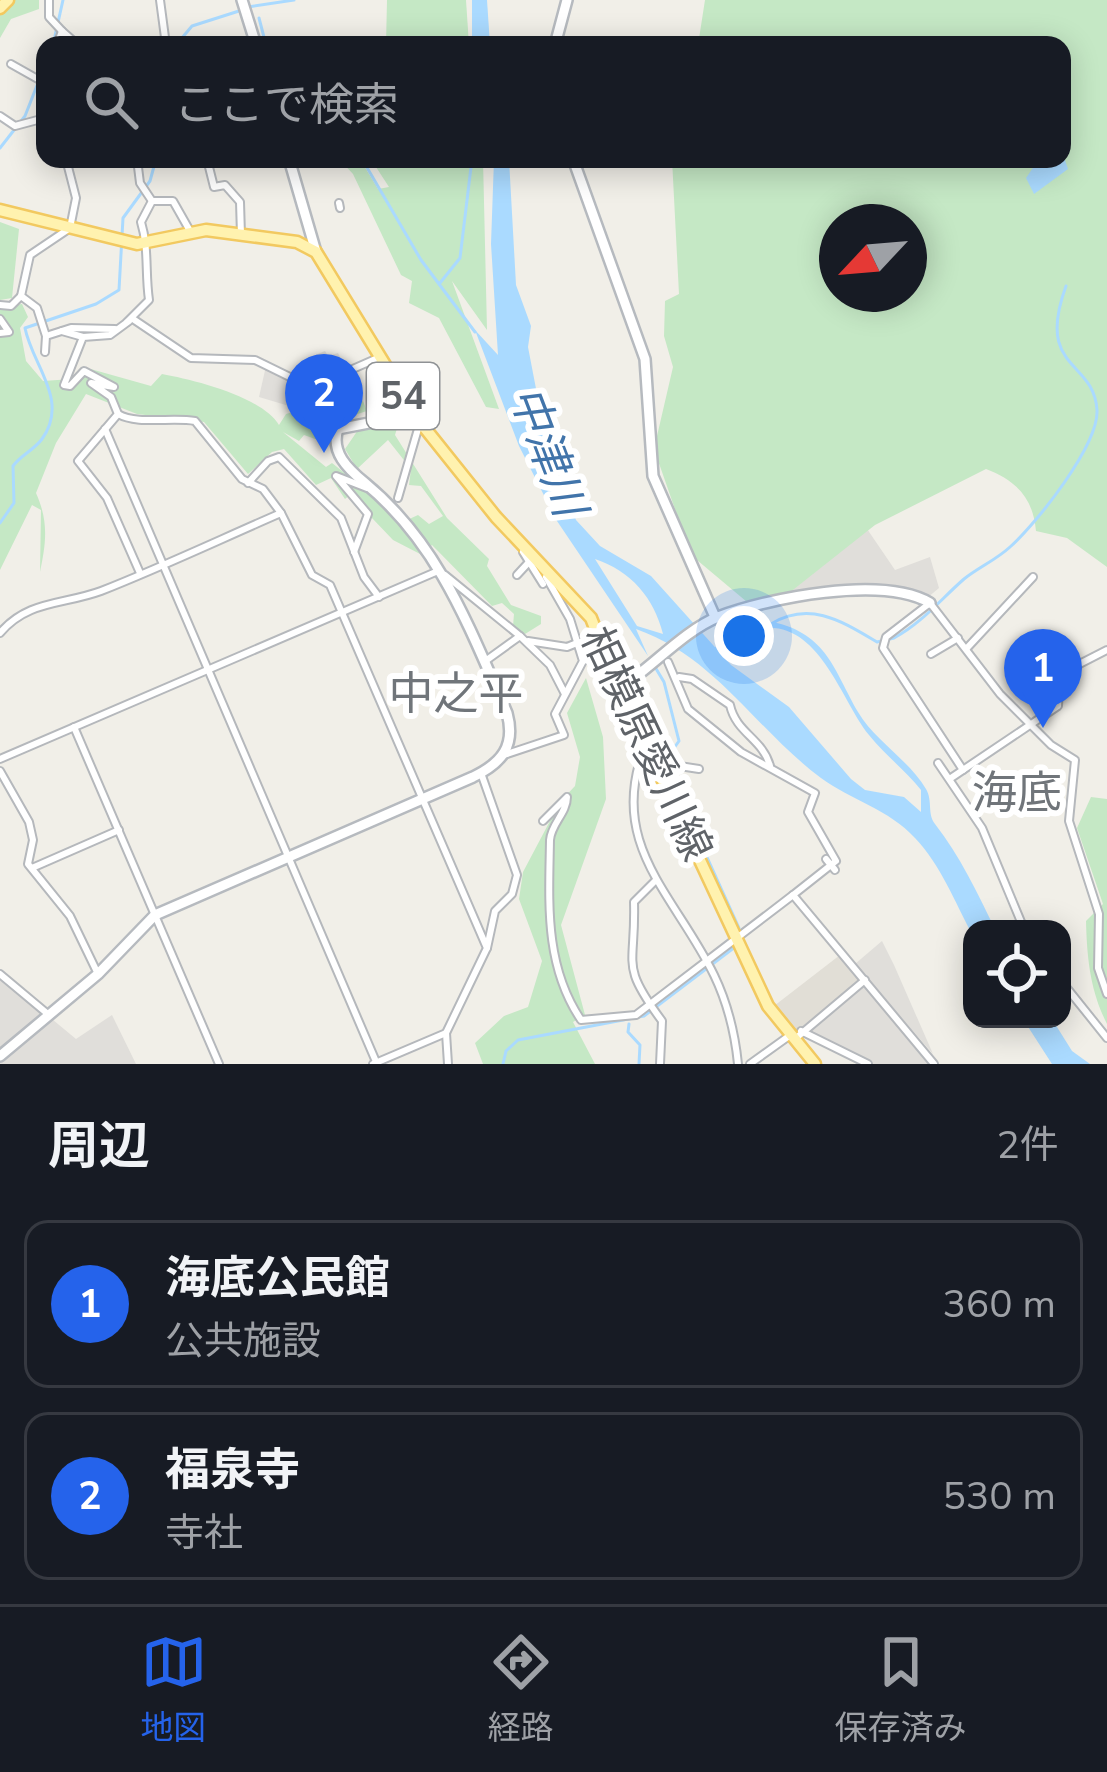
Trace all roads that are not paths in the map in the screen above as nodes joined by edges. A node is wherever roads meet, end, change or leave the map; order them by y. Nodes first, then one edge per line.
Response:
1 (8, 0) edge
2 (49, 0) edge
3 (160, 0) edge
4 (567, 0) edge
5 (244, 5) edge
6 (0, 8) edge
7 (62, 32) junction
8 (60, 36) edge
9 (67, 36) edge
10 (165, 36) edge
11 (253, 36) edge
12 (557, 36) edge
13 (11, 64) dead end
14 (36, 76) edge
15 (0, 116) edge
16 (36, 120) edge
17 (68, 168) edge
18 (138, 168) edge
19 (209, 168) edge
20 (292, 168) edge
21 (576, 168) edge
22 (152, 201) junction
23 (0, 211) edge
24 (70, 228) junction
25 (190, 231) junction
26 (241, 235) junction
27 (148, 243) junction
28 (316, 252) junction
29 (21, 296) junction
30 (149, 297) junction
31 (0, 305) edge
32 (162, 308) dead end
33 (0, 319) edge
34 (131, 320) junction
35 (62, 331) junction
36 (0, 333) edge
37 (46, 336) junction
38 (83, 337) junction
39 (45, 352) dead end
40 (380, 357) junction
41 (405, 399) junction
42 (118, 414) junction
43 (420, 422) junction
44 (105, 429) junction
45 (248, 483) junction
46 (368, 486) junction
47 (398, 498) dead end
48 (281, 513) junction
49 (354, 552) junction
50 (535, 563) junction
51 (163, 564) junction
52 (443, 572) junction
53 (140, 573) junction
54 (517, 575) dead end
55 (1033, 577) dead end
56 (542, 584) dead end
57 (379, 597) junction
58 (929, 603) junction
59 (342, 613) junction
60 (712, 620) junction
61 (0, 633) edge
62 (520, 636) junction
63 (959, 637) junction
64 (528, 641) junction
65 (578, 642) junction
66 (967, 648) junction
67 (1107, 650) edge
68 (934, 654) dead end
69 (484, 662) junction
70 (668, 662) dead end
71 (573, 665) dead end
72 (208, 670) junction
73 (679, 677) junction
74 (572, 682) junction
75 (623, 686) junction
76 (565, 694) junction
77 (1032, 724) junction
78 (74, 728) junction
79 (646, 745) junction
80 (504, 754) junction
81 (0, 759) edge
82 (938, 763) dead end
83 (770, 766) junction
84 (699, 769) dead end
85 (963, 770) junction
86 (0, 771) edge
87 (657, 771) junction
88 (481, 773) junction
89 (951, 778) junction
90 (423, 799) junction
91 (543, 821) dead end
92 (119, 830) junction
93 (289, 856) junction
94 (32, 868) junction
95 (656, 880) junction
96 (794, 895) junction
97 (154, 915) junction
98 (1020, 920) edge
99 (736, 936) junction
100 (487, 948) junction
101 (708, 966) junction
102 (0, 974) edge
103 (98, 974) junction
104 (865, 980) junction
105 (1071, 993) edge
106 (1107, 994) edge
107 (652, 1007) junction
108 (50, 1015) junction
109 (446, 1034) junction
110 (794, 1036) junction
111 (1107, 1038) edge
112 (0, 1056) edge
113 (219, 1064) edge
114 (376, 1064) edge
115 (448, 1064) edge
116 (660, 1064) edge
117 (738, 1064) edge
118 (750, 1064) edge
119 (815, 1064) edge
120 (868, 1064) edge
121 (934, 1064) edge

1 - 6 main road
2 - 7 street
3 - 10 street
4 - 12 street
5 - 11 street
7 - 8 street
7 - 9 street
13 - 14 street
15 - 16 street
17 - 24 street
18 - 22 street
19 - 26 street
20 - 28 street
21 - 60 street
22 - 25 street
22 - 27 street
23 - 24 main road
24 - 27 main road
24 - 29 street
25 - 26 main road
25 - 27 main road
26 - 28 main road
27 - 30 street
28 - 40 main road, 相模原愛川線 / 54
29 - 31 street
29 - 37 street
30 - 32 street
30 - 34 street
33 - 36 street
34 - 35 street
34 - 38 street
34 - 40 street
35 - 37 street
35 - 38 street
37 - 39 street
38 - 42 street
40 - 41 main road, 相模原愛川線 / 54
41 - 43 main road, 相模原愛川線 / 54
41 - 46 street
42 - 44 street
42 - 45 street
43 - 47 street
43 - 50 main road, 相模原愛川線 / 54
44 - 51 street
44 - 53 street
45 - 48 street
45 - 49 street
46 - 49 street
46 - 52 street
48 - 51 street
48 - 59 street
49 - 57 street
50 - 54 street
50 - 56 street
50 - 65 street
50 - 75 main road, 相模原愛川線 / 54
51 - 53 street
51 - 72 street
52 - 57 street
52 - 62 street
52 - 69 street
53 - 61 street
55 - 66 street
57 - 59 street
58 - 60 street
58 - 63 street
58 - 85 street
59 - 72 street
59 - 90 street
60 - 75 street
62 - 64 street
62 - 69 street
63 - 66 street
63 - 68 street
64 - 65 street
64 - 76 street
65 - 74 street
66 - 77 street
67 - 77 street
69 - 80 street
70 - 73 street
71 - 74 street
72 - 78 street
72 - 93 street
73 - 83 street
73 - 83 street
74 - 76 street
75 - 79 main road, 相模原愛川線 / 54
76 - 80 street
77 - 85 street
77 - 106 street
78 - 81 street
78 - 92 street
79 - 87 main road, 相模原愛川線 / 54
79 - 95 street
80 - 88 street
82 - 89 street
83 - 96 street
84 - 87 street
85 - 89 street
86 - 94 street
87 - 99 main road, 相模原愛川線 / 54
88 - 90 street
88 - 100 street
89 - 98 street
90 - 93 street
90 - 100 street
91 - 107 street
92 - 94 street
92 - 97 street
93 - 97 street
93 - 114 street
94 - 103 street
95 - 101 street
95 - 107 street
96 - 99 street
96 - 104 street
97 - 103 street
97 - 113 street
99 - 101 street
99 - 110 main road, 相模原愛川線 / 54
100 - 109 street
101 - 107 street
101 - 117 street
102 - 108 street
103 - 108 street
104 - 110 street
104 - 121 street
105 - 111 street
107 - 116 street
108 - 112 street
109 - 114 street
109 - 115 street
110 - 118 street
110 - 119 main road, 相模原愛川線 / 54
110 - 120 street

